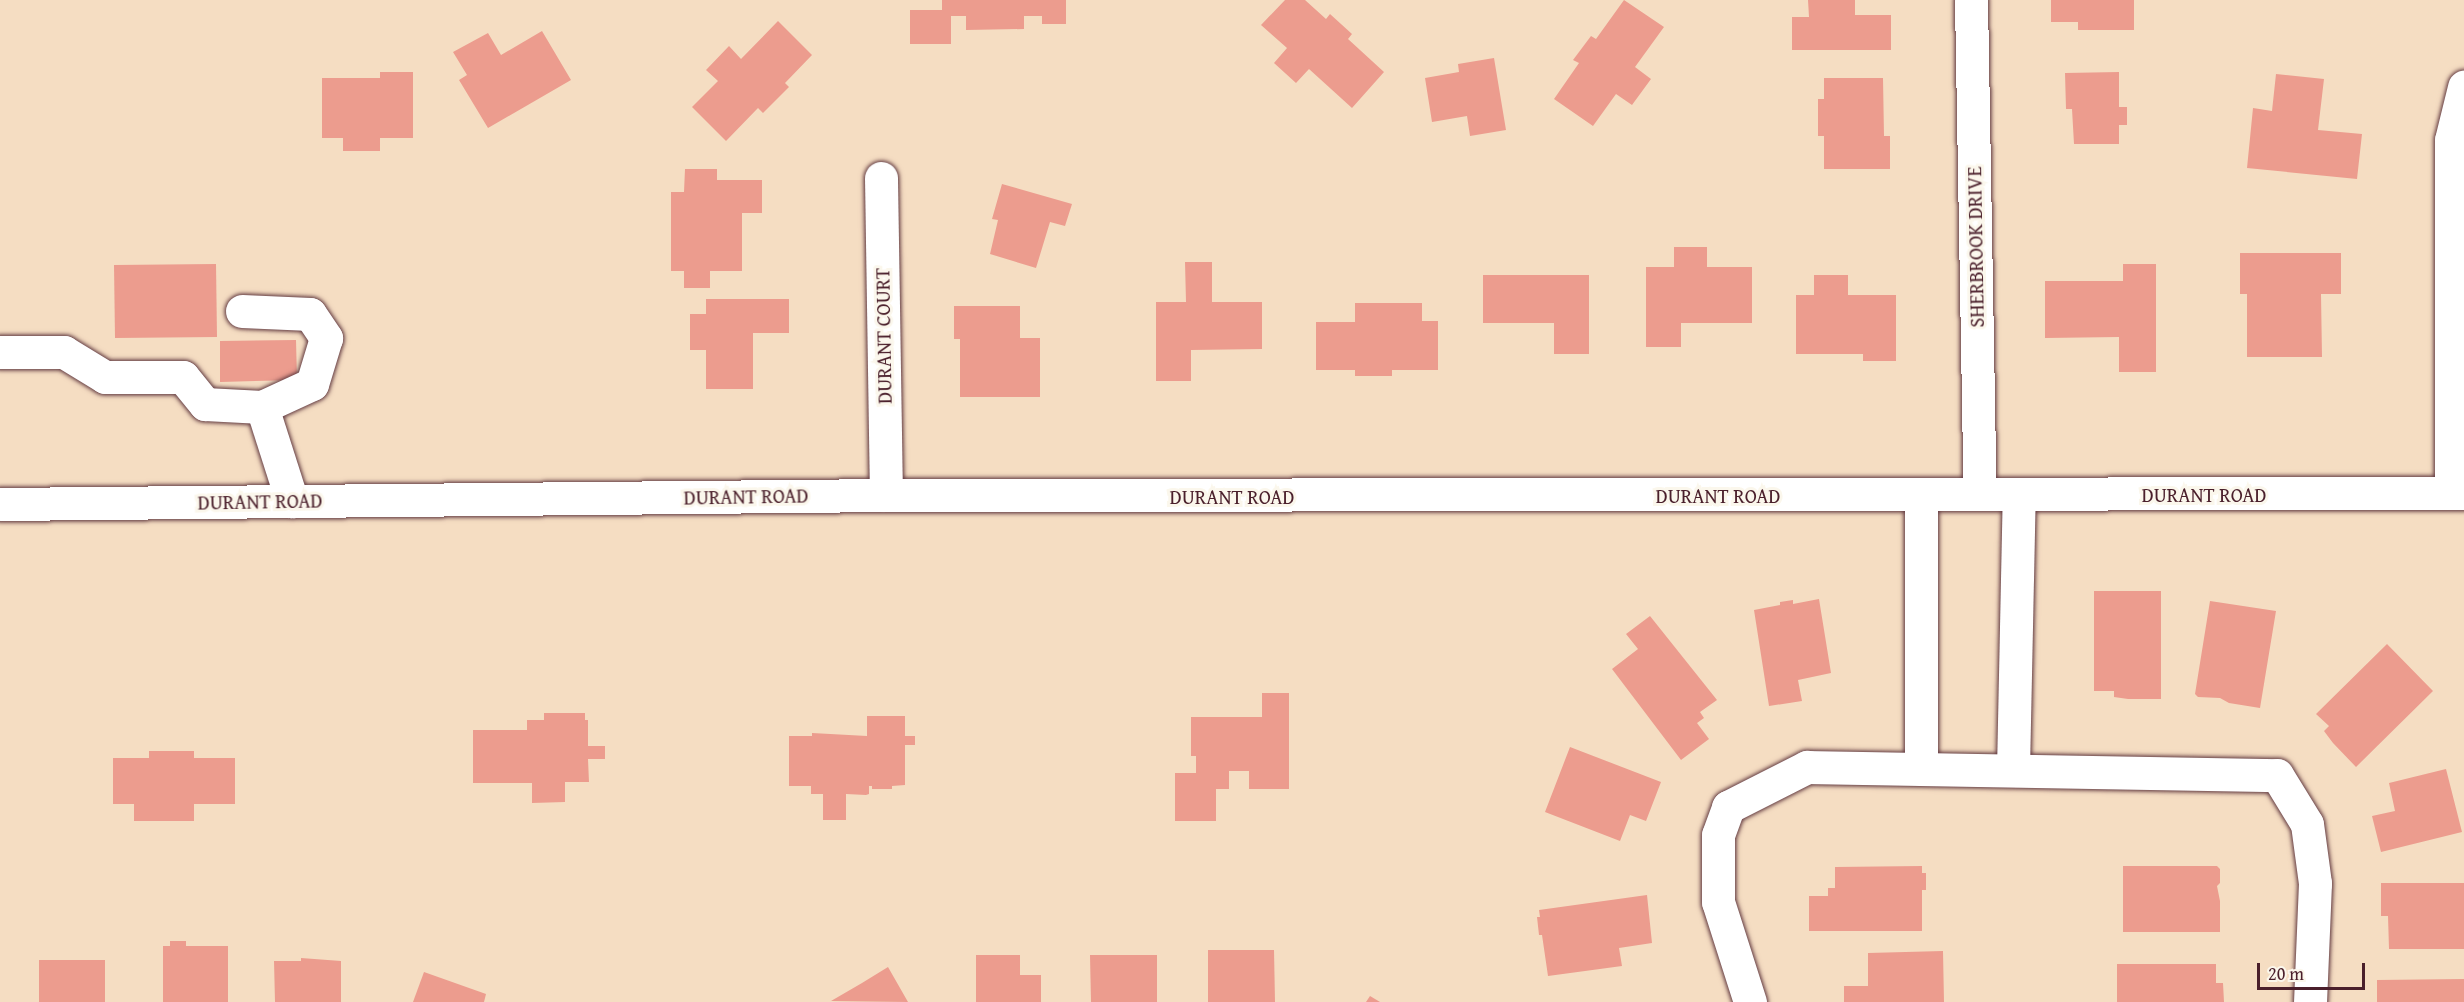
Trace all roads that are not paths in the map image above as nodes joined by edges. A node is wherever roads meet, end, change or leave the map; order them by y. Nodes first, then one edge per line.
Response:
1 (1971, 0) edge
2 (2464, 87) edge
3 (881, 178) dead end
4 (242, 311) dead end
5 (0, 352) edge
6 (262, 407) junction
7 (2458, 493) edge
8 (1921, 494) junction
9 (1980, 494) junction
10 (2019, 494) junction
11 (886, 495) junction
12 (292, 501) junction
13 (0, 504) edge
14 (1921, 769) junction
15 (2013, 770) junction
16 (1750, 1002) edge
17 (2310, 1002) edge

1 - 9 street, SHERBROOK DRIVE
2 - 7 street
3 - 11 street, DURANT COURT
4 - 6 street
5 - 6 street
6 - 12 street
7 - 10 street, DURANT ROAD
8 - 9 street, DURANT ROAD
8 - 11 street, DURANT ROAD
8 - 14 street
9 - 10 street, DURANT ROAD
10 - 15 street
11 - 12 street, DURANT ROAD
12 - 13 street, DURANT ROAD
14 - 15 street
14 - 16 street
15 - 17 street

